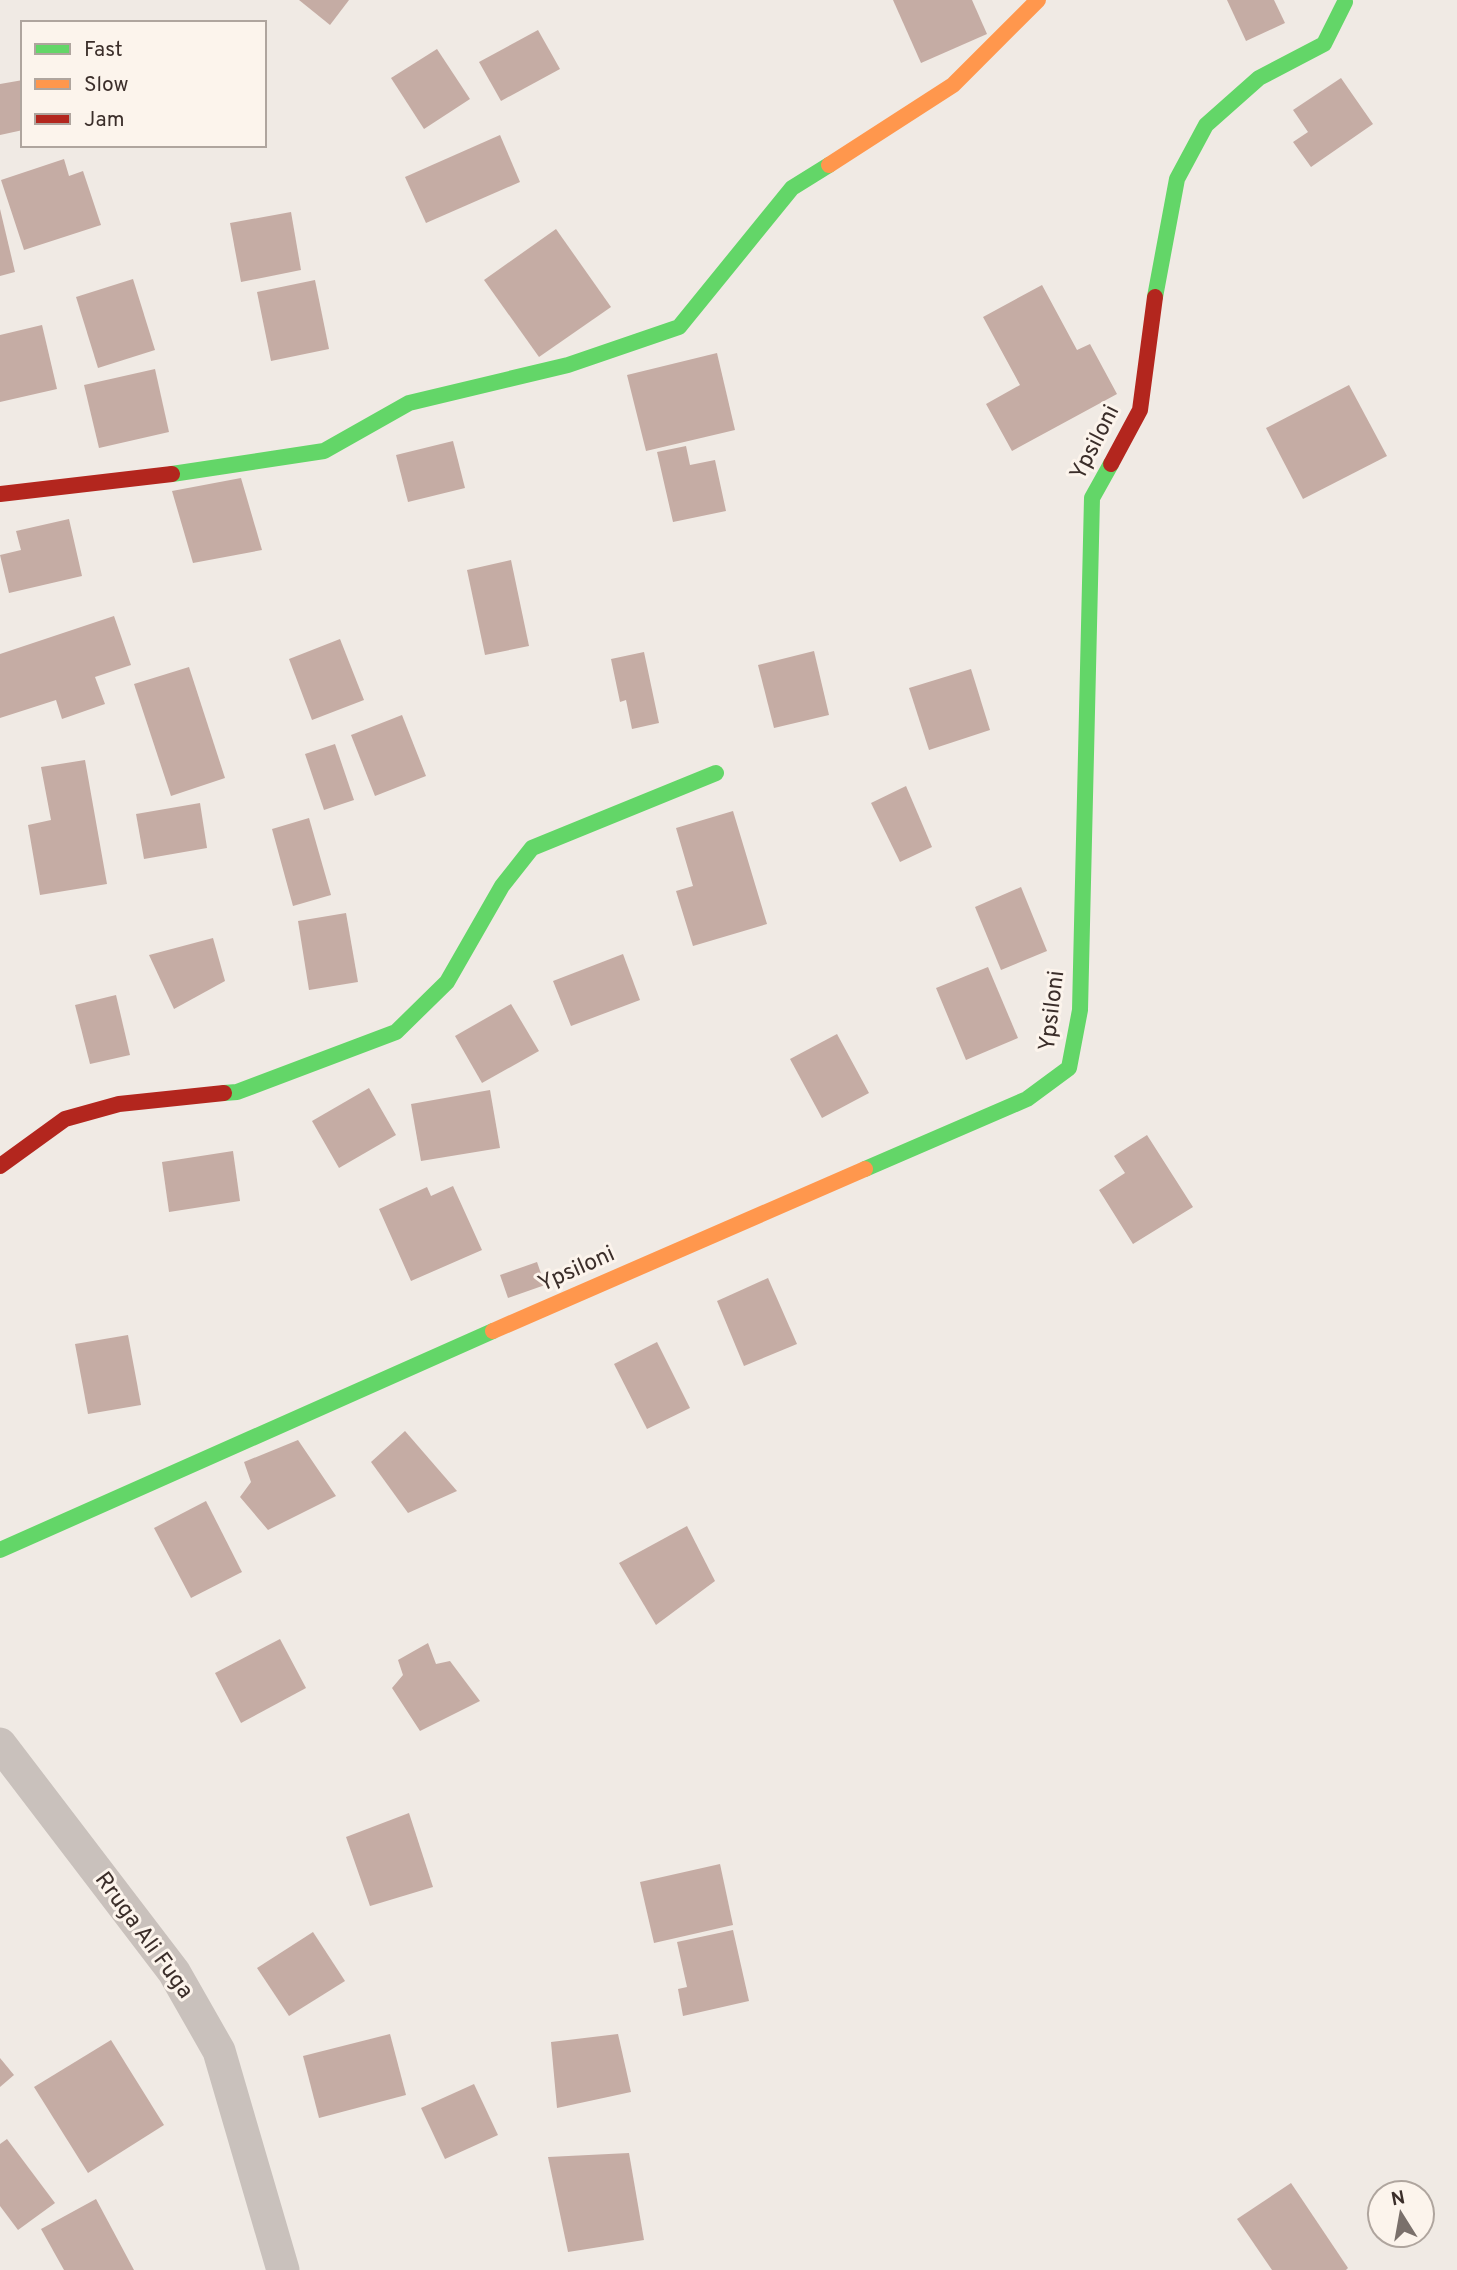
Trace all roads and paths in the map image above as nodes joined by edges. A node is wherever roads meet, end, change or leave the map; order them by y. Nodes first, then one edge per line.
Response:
1 (1038, 0) edge
2 (1345, 1) edge
3 (0, 494) edge
4 (716, 774) dead end
5 (0, 1166) edge
6 (0, 1550) edge
7 (0, 1744) edge
8 (283, 2270) edge

1 - 3 street
2 - 6 street, Ypsiloni
4 - 5 street
7 - 8 street, Rruga Ali Fuga

